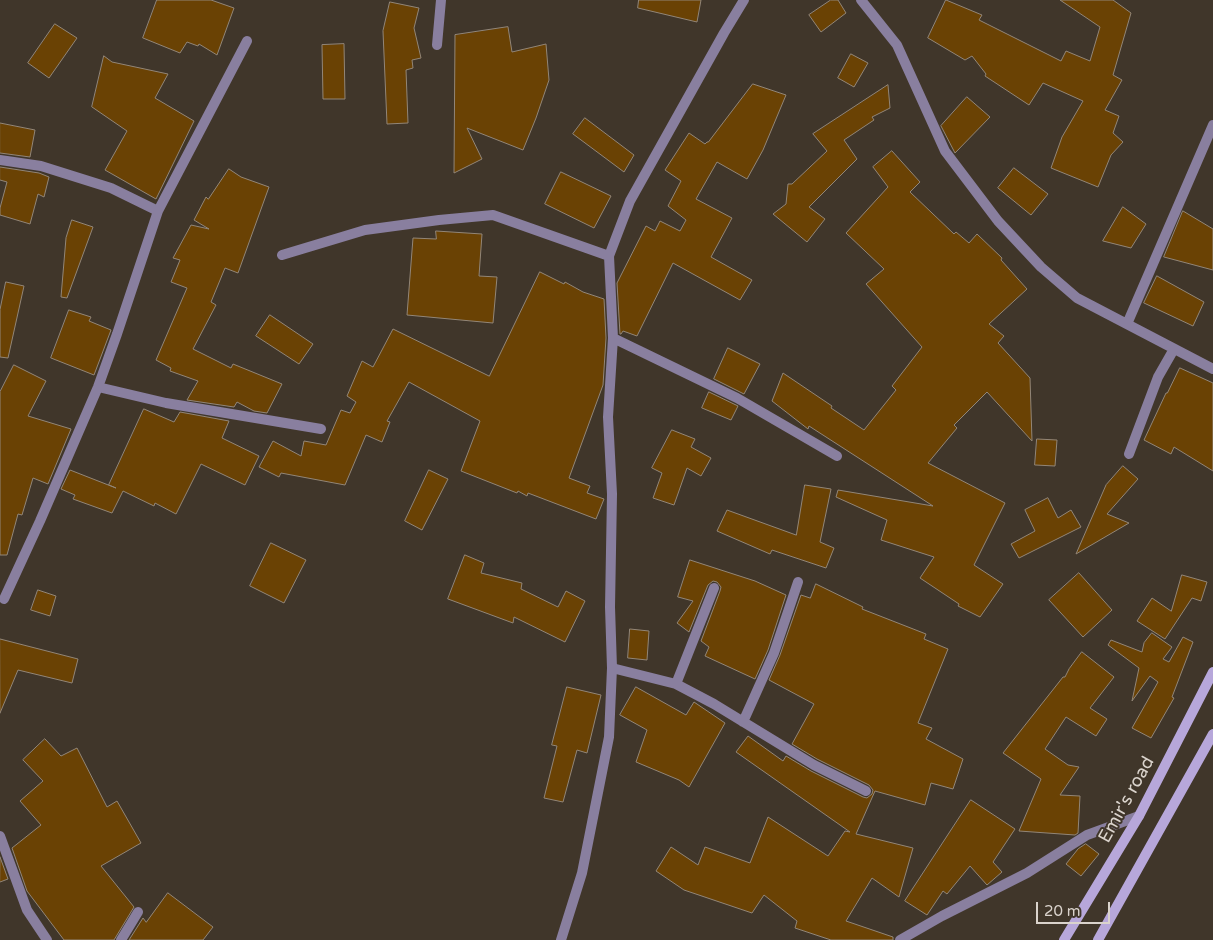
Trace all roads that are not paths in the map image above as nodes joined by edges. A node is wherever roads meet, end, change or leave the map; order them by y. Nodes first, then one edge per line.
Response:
1 (441, 0) edge
2 (744, 0) edge
3 (861, 0) edge
4 (247, 41) dead end
5 (437, 45) dead end
6 (1213, 125) edge
7 (0, 160) edge
8 (158, 211) junction
9 (282, 255) dead end
10 (609, 256) junction
11 (1127, 324) junction
12 (613, 338) junction
13 (1174, 348) junction
14 (1213, 369) edge
15 (98, 387) junction
16 (321, 428) dead end
17 (1129, 454) dead end
18 (837, 456) dead end
19 (798, 582) dead end
20 (714, 588) dead end
21 (4, 599) dead end
22 (612, 668) junction
23 (1213, 672) edge
24 (676, 684) junction
25 (743, 722) junction
26 (1213, 734) edge
27 (866, 791) dead end
28 (1138, 816) junction
29 (0, 836) edge
30 (138, 912) dead end
31 (46, 940) edge
32 (121, 940) edge
33 (561, 940) edge
34 (900, 940) edge
35 (1064, 940) edge
36 (1098, 940) edge

1 - 5 street
2 - 10 street
3 - 11 street
4 - 8 street
6 - 11 street
7 - 8 street
8 - 15 street
9 - 10 street
10 - 12 street
11 - 13 street
12 - 18 street
12 - 22 street
13 - 14 street
13 - 17 street
15 - 16 street
15 - 21 street
19 - 25 street
20 - 24 street
22 - 24 street
22 - 33 street
23 - 28 main road, Emir's road
24 - 25 street
25 - 27 street
26 - 36 main road
28 - 34 street
28 - 35 main road, Emir's road
29 - 31 street
30 - 32 street

